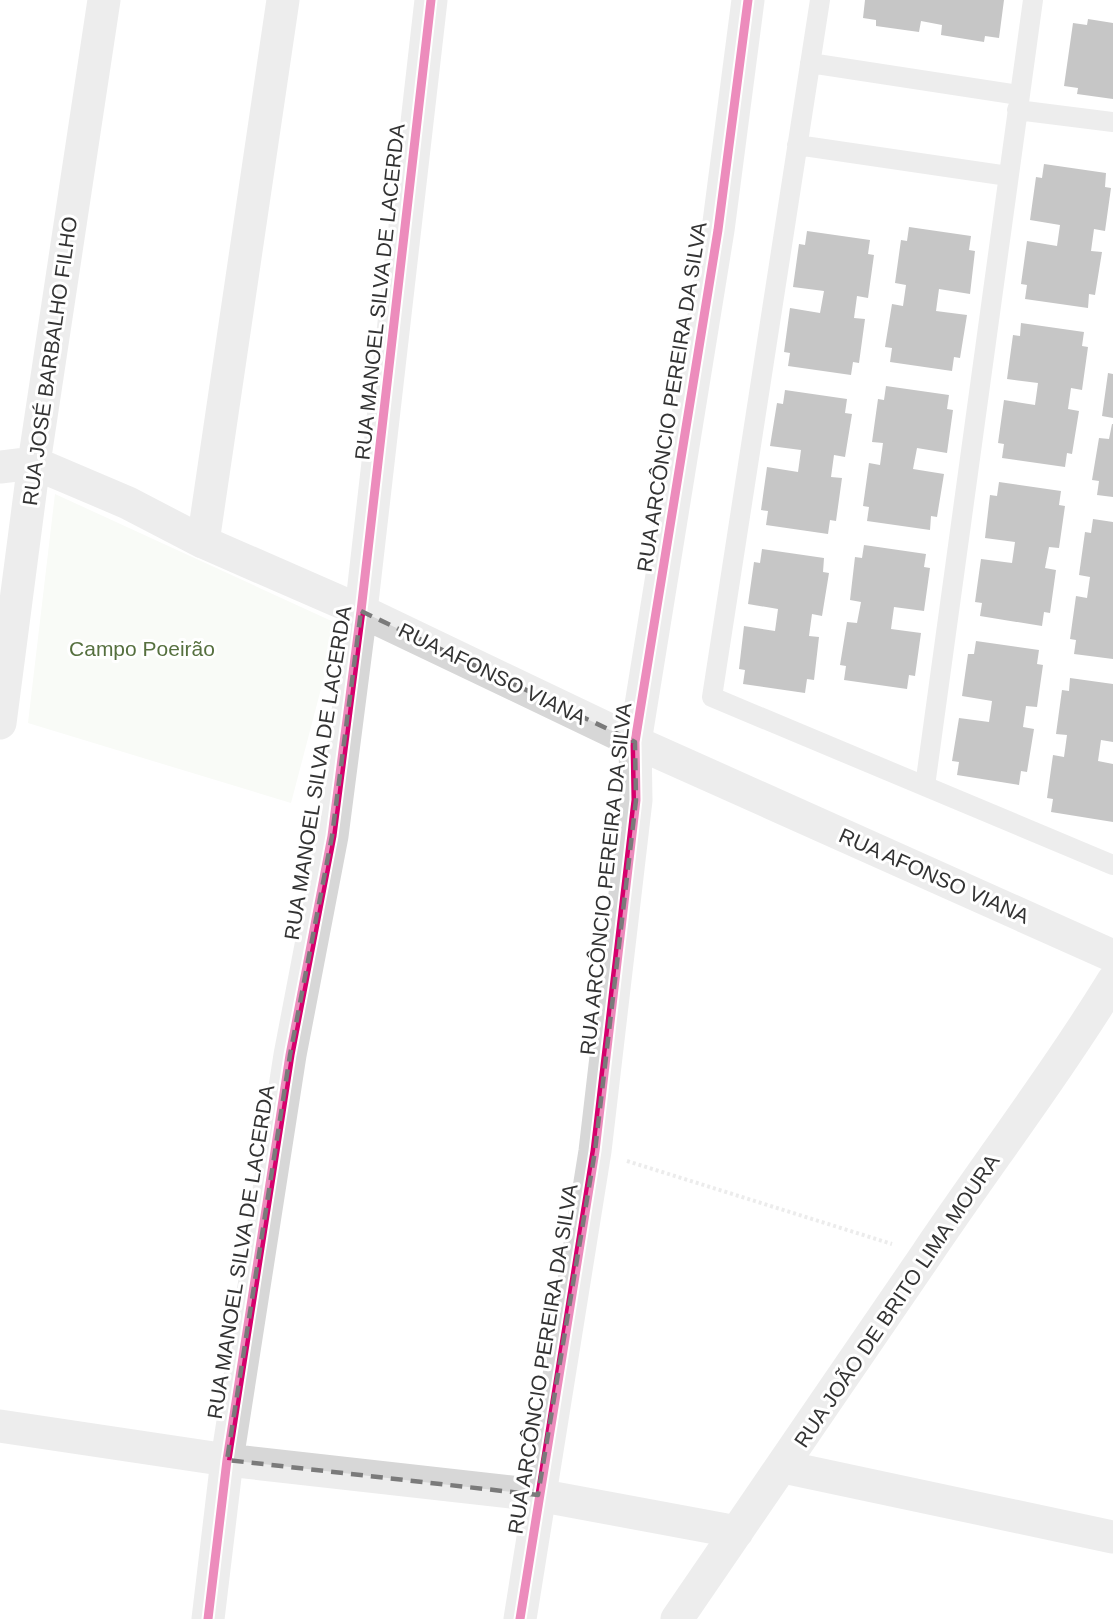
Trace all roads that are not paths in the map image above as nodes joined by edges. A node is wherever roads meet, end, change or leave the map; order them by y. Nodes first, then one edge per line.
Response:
1 (104, 0) edge
2 (283, 0) edge
3 (431, 0) edge
4 (748, 0) edge
5 (820, 0) edge
6 (1033, 0) edge
7 (810, 63) junction
8 (1018, 102) junction
9 (1113, 122) edge
10 (797, 145) junction
11 (1008, 176) junction
12 (34, 463) junction
13 (0, 467) edge
14 (203, 542) junction
15 (361, 611) junction
16 (0, 723) edge
17 (635, 742) junction
18 (925, 786) junction
19 (1113, 865) edge
20 (1113, 956) edge
21 (1113, 981) edge
22 (0, 1426) edge
23 (227, 1460) junction
24 (784, 1467) junction
25 (538, 1495) junction
26 (737, 1532) junction
27 (1113, 1537) edge
28 (208, 1619) edge
29 (520, 1619) edge
30 (677, 1619) edge

1 - 12 street, RUA JOSÉ BARBALHO FILHO
2 - 14 street
3 - 15 street, RUA MANOEL SILVA DE LACERDA
4 - 17 street, RUA ARCÔNCIO PEREIRA DA SILVA
5 - 7 lane
6 - 8 lane
7 - 8 lane
7 - 10 lane
8 - 9 lane
8 - 11 lane
10 - 11 lane
10 - 18 lane
11 - 18 lane
12 - 13 street, RUA AFONSO VIANA
12 - 14 street, RUA AFONSO VIANA
12 - 16 street, RUA JOSÉ BARBALHO FILHO
14 - 15 street, RUA AFONSO VIANA
15 - 17 street, RUA AFONSO VIANA
15 - 23 street, RUA MANOEL SILVA DE LACERDA
17 - 20 street, RUA AFONSO VIANA
17 - 25 street, RUA ARCÔNCIO PEREIRA DA SILVA
18 - 19 lane
21 - 24 street, RUA JOÃO DE BRITO LIMA MOURA
22 - 23 street
23 - 25 street
23 - 28 street, RUA MANOEL SILVA DE LACERDA
24 - 26 street, RUA JOÃO DE BRITO LIMA MOURA
24 - 27 street
25 - 26 street
25 - 29 street, RUA ARCÔNCIO PEREIRA DA SILVA
26 - 30 street, RUA JOÃO DE BRITO LIMA MOURA

